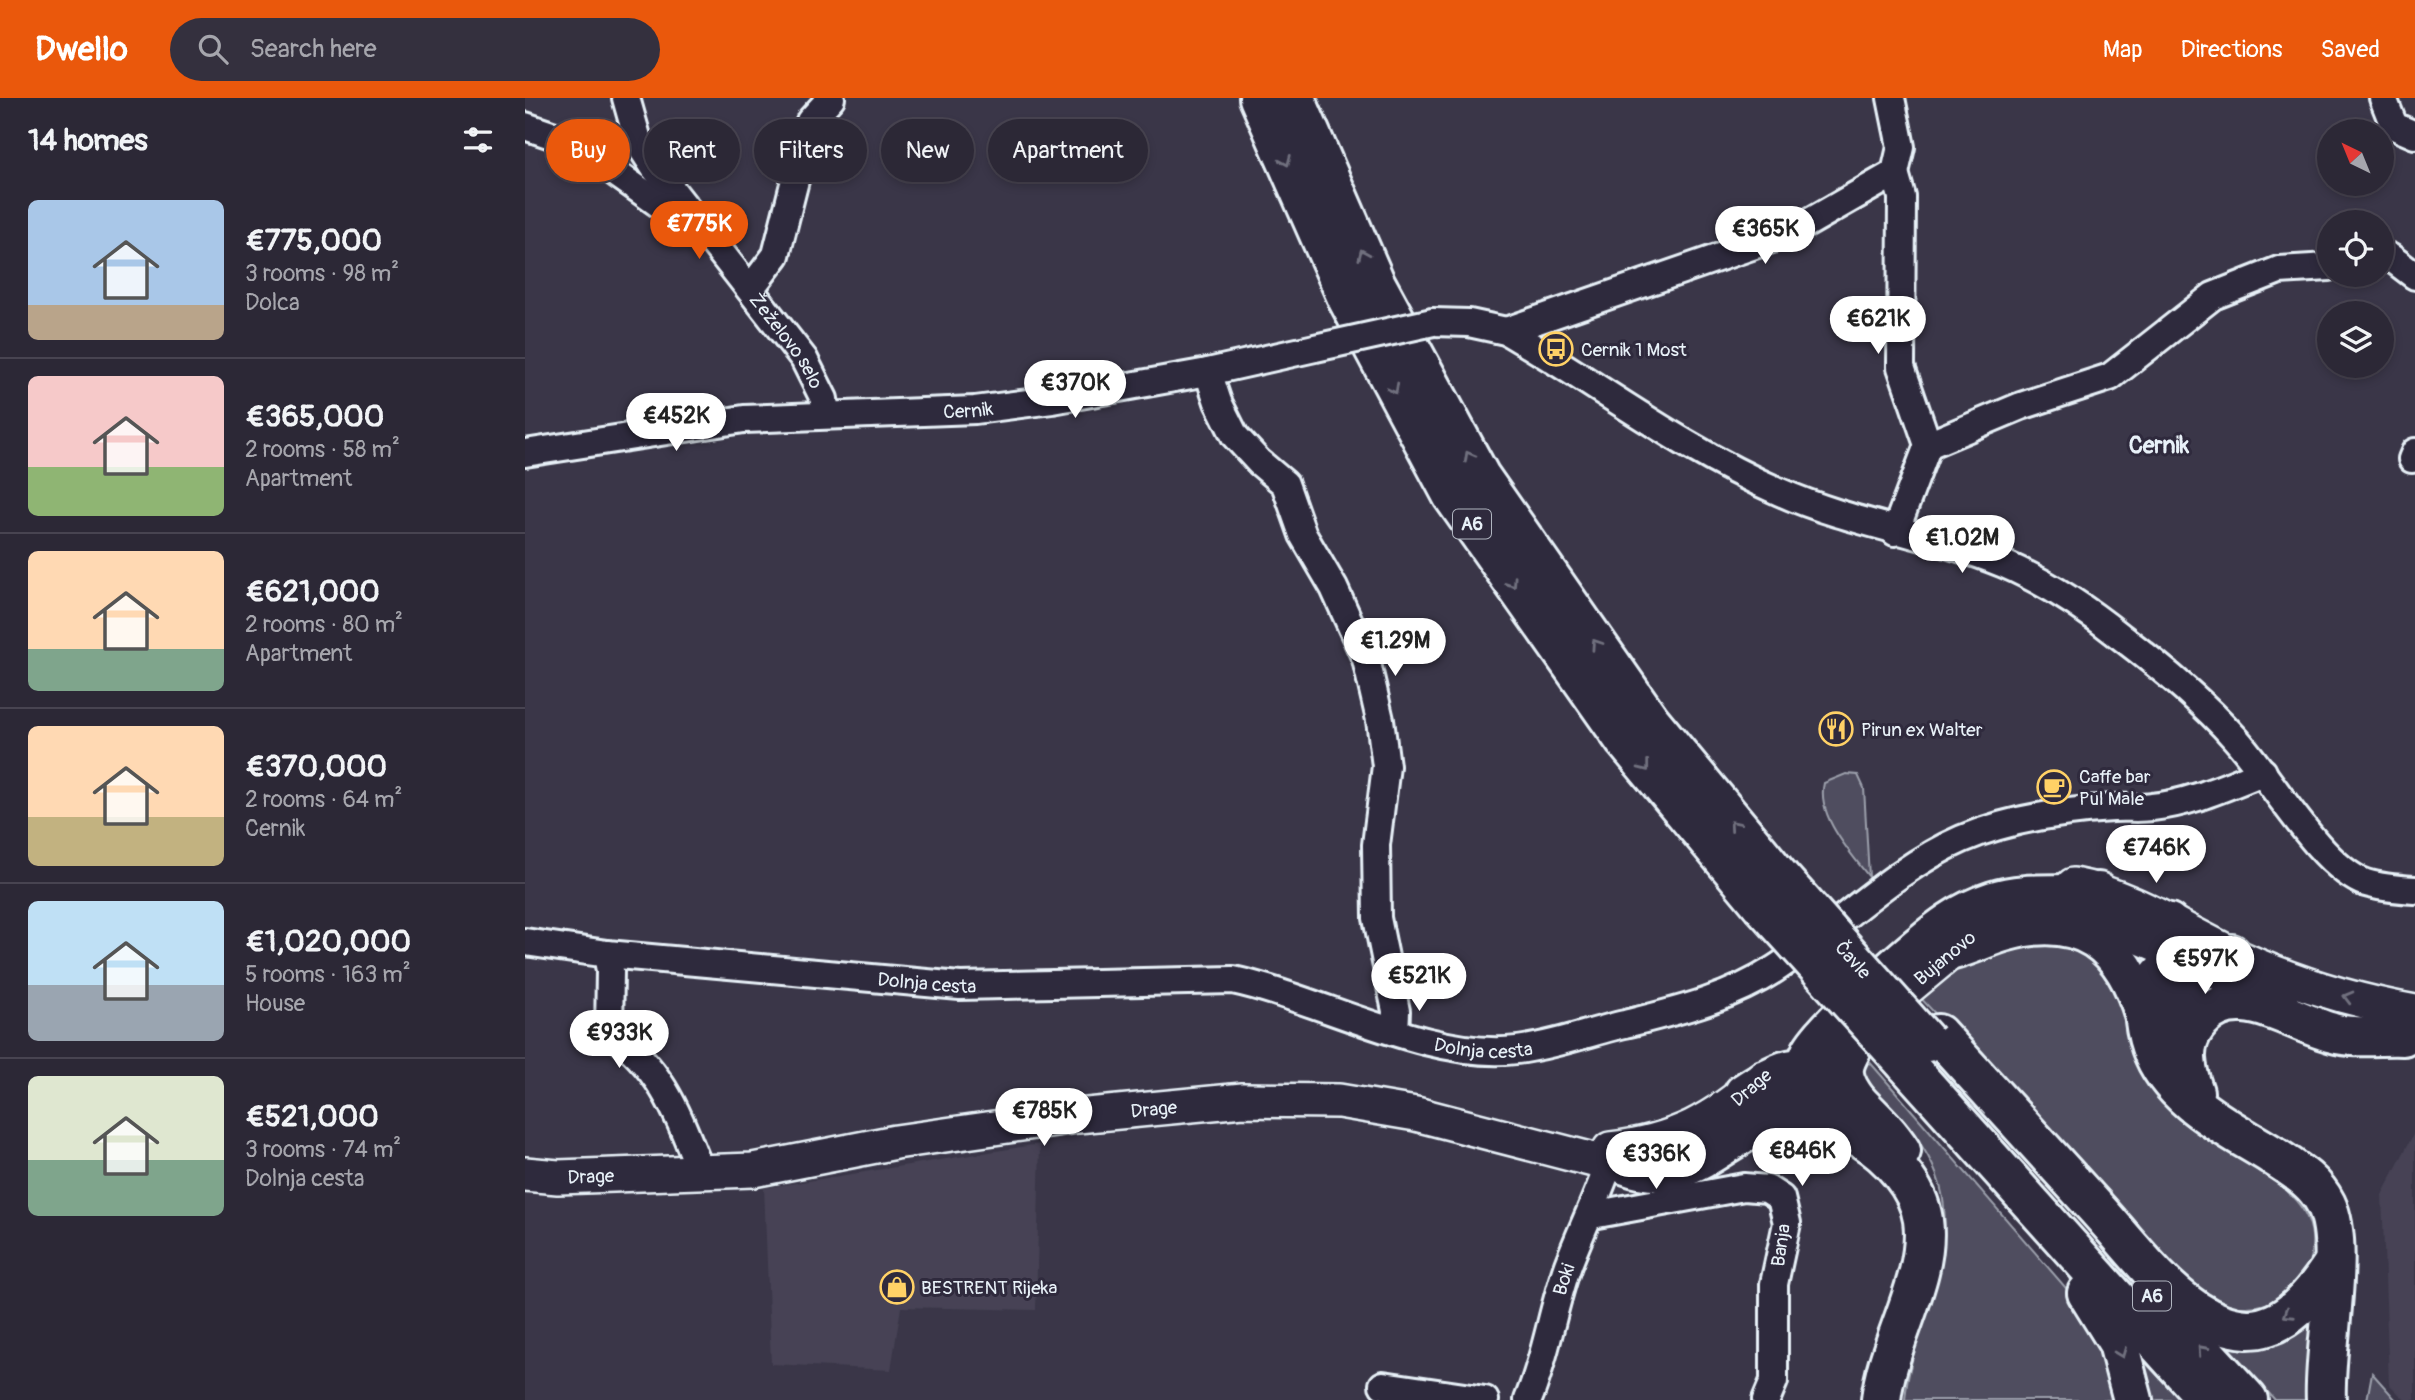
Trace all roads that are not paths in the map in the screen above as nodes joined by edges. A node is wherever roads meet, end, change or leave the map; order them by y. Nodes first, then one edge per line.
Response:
1 (626, 98) edge
2 (831, 98) edge
3 (1259, 98) edge
4 (1295, 98) edge
5 (1891, 98) edge
6 (2383, 98) edge
7 (525, 126) edge
8 (2415, 135) edge
9 (1895, 173) junction
10 (715, 244) junction
11 (2394, 260) edge
12 (2317, 268) edge
13 (2415, 275) edge
14 (751, 288) junction
15 (1506, 331) junction
16 (1209, 372) junction
17 (825, 415) junction
18 (1928, 445) junction
19 (525, 453) edge
20 (1895, 532) junction
21 (2263, 772) junction
22 (2415, 890) edge
23 (2098, 892) junction
24 (1767, 896) junction
25 (2169, 923) junction
26 (525, 942) edge
27 (1953, 950) junction
28 (607, 954) junction
29 (2231, 954) junction
30 (2189, 957) junction
31 (2145, 1017) junction
32 (1849, 1018) junction
33 (2411, 1029) edge
34 (1395, 1032) junction
35 (1916, 1053) junction
36 (1809, 1069) junction
37 (2194, 1092) junction
38 (1744, 1093) junction
39 (1847, 1114) junction
40 (2234, 1132) junction
41 (1569, 1154) junction
42 (1618, 1164) junction
43 (701, 1172) junction
44 (525, 1174) edge
45 (1591, 1215) junction
46 (2333, 1264) junction
47 (1383, 1385) dead end
48 (1485, 1400) edge
49 (1528, 1400) edge
50 (1766, 1400) edge
51 (1881, 1400) edge
52 (2133, 1400) edge
53 (2208, 1400) edge
54 (2248, 1400) edge
55 (2326, 1400) edge

1 - 10 street, Žeželovo selo
2 - 14 street
3 -> 24 highway, A6
24 -> 4 highway, A6
5 - 9 street
6 - 8 street
7 - 10 street
9 - 15 street
9 - 18 street
10 - 14 street, Žeželovo selo
11 - 13 street
12 - 18 street
14 - 17 street, Žeželovo selo
15 - 16 street, Cernik, bridge
15 - 20 street
16 - 17 street, Cernik
16 - 34 street
17 - 19 street, Cernik
18 - 20 street
20 - 21 street
21 - 22 street
21 - 34 street, Dolnja cesta
23 - 25 main road, Bujanovo
23 - 32 main road, Bujanovo
23 - 36 highway
24 - 35 highway, Čavle / A6, bridge
25 - 29 main road, Bujanovo
25 - 30 highway
26 - 28 street, Dolnja cesta
27 - 30 main road, Bujanovo
27 - 31 highway
27 - 32 main road, Bujanovo
28 - 34 street, Dolnja cesta
28 - 43 street
29 - 30 highway
33 -> 29 main road, Bujanovo
30 - 31 highway
30 - 33 main road, Bujanovo
30 - 37 highway
31 - 40 highway
32 - 36 main road, Bujanovo
32 - 38 main road, Drage
32 - 39 highway
33 - 37 highway
46 -> 35 highway
35 -> 52 highway
35 - 53 highway, A6
54 -> 35 highway, A6
36 - 38 highway
36 - 39 highway
36 - 42 main road, Drage
37 - 40 highway
38 - 41 main road, Drage
39 - 42 highway
39 - 51 highway
40 - 46 highway
41 - 42 main road, Drage
41 - 43 main road, Drage
42 - 45 street, Boki
43 - 44 main road, Drage
45 - 49 street, Boki
45 - 50 street, Banja
46 - 55 highway
47 - 48 street

